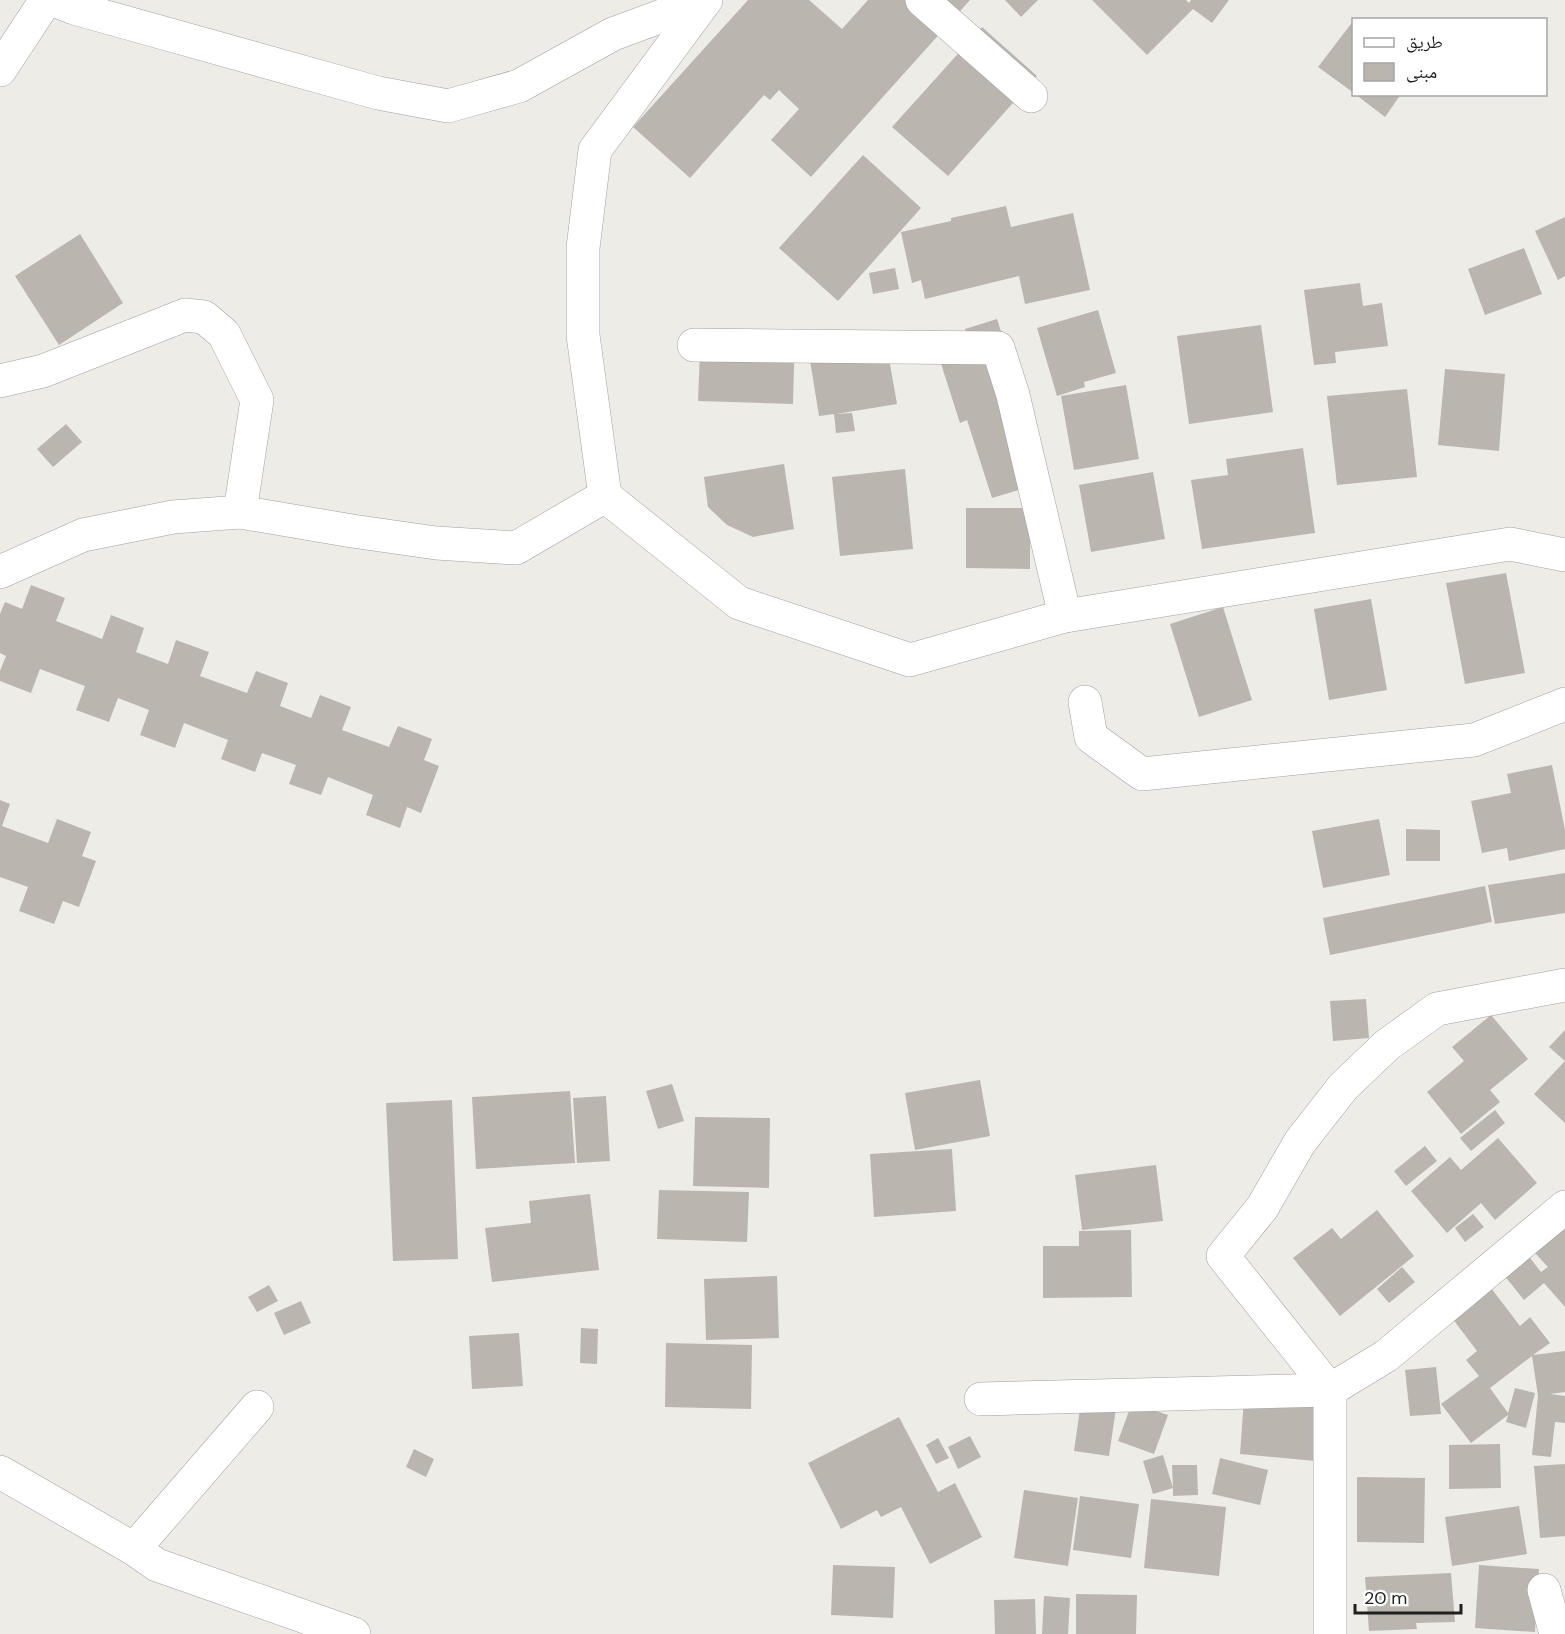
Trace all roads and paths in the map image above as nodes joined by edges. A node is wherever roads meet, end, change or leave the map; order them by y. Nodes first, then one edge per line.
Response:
1 (46, 0) edge
2 (54, 0) edge
3 (705, 0) edge
4 (922, 0) edge
5 (0, 70) edge
6 (1031, 96) dead end
7 (694, 345) dead end
8 (0, 381) edge
9 (605, 496) junction
10 (240, 512) junction
11 (1565, 555) edge
12 (0, 572) edge
13 (1065, 616) junction
14 (1085, 702) dead end
15 (1565, 704) edge
16 (1565, 985) edge
17 (1565, 1207) edge
18 (1330, 1390) junction
19 (981, 1399) dead end
20 (257, 1407) dead end
21 (0, 1472) edge
22 (134, 1549) junction
23 (1544, 1590) dead end
24 (354, 1634) edge
25 (1330, 1634) edge
26 (1556, 1634) edge

1 - 5 street
2 - 3 street
3 - 9 street
4 - 6 street
7 - 13 street
8 - 10 street
9 - 10 street
9 - 13 street
10 - 12 street
11 - 13 street
14 - 15 street
16 - 18 street
17 - 18 street
18 - 19 street
18 - 25 street
20 - 22 street
21 - 22 street
22 - 24 street
23 - 26 street

